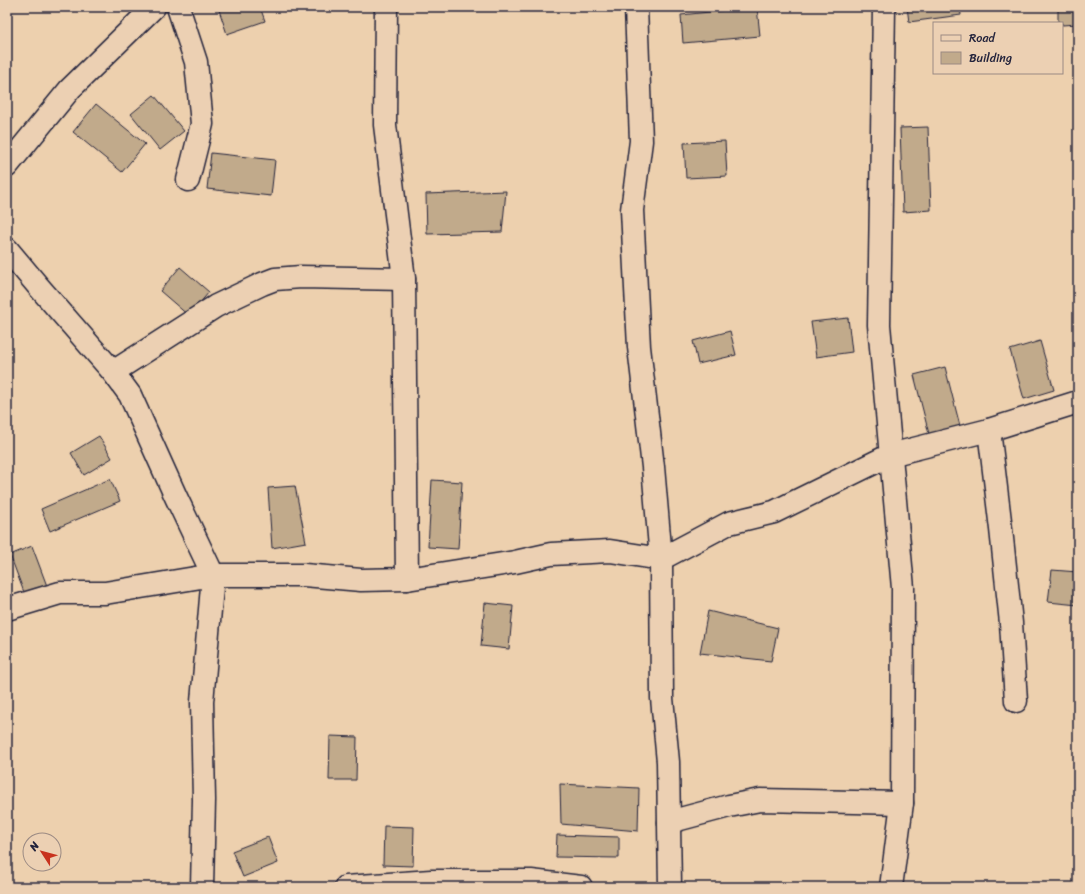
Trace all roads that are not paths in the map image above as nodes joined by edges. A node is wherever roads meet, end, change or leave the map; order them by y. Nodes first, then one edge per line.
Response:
1 (154, 7) edge
2 (178, 7) edge
3 (386, 7) edge
4 (636, 7) edge
5 (884, 7) edge
6 (7, 166) edge
7 (188, 180) dead end
8 (7, 249) edge
9 (404, 279) junction
10 (113, 372) junction
11 (1078, 402) edge
12 (989, 430) junction
13 (890, 455) junction
14 (661, 559) junction
15 (213, 575) junction
16 (407, 579) junction
17 (7, 609) edge
18 (1016, 701) dead end
19 (902, 803) junction
20 (669, 822) junction
21 (398, 885) edge
22 (202, 887) edge
23 (346, 887) edge
24 (581, 887) edge
25 (670, 887) edge
26 (891, 887) edge

1 - 6 street
2 - 7 street
3 - 9 street
4 - 14 street
5 - 13 street
8 - 10 street
9 - 10 street
9 - 16 street
10 - 15 street
11 - 12 street
12 - 13 street
12 - 18 street
13 - 14 street
13 - 19 street
14 - 16 street
14 - 20 street
15 - 16 street
15 - 17 street
15 - 22 street
19 - 20 street
19 - 26 street
20 - 25 street
21 - 23 street
21 - 24 street

